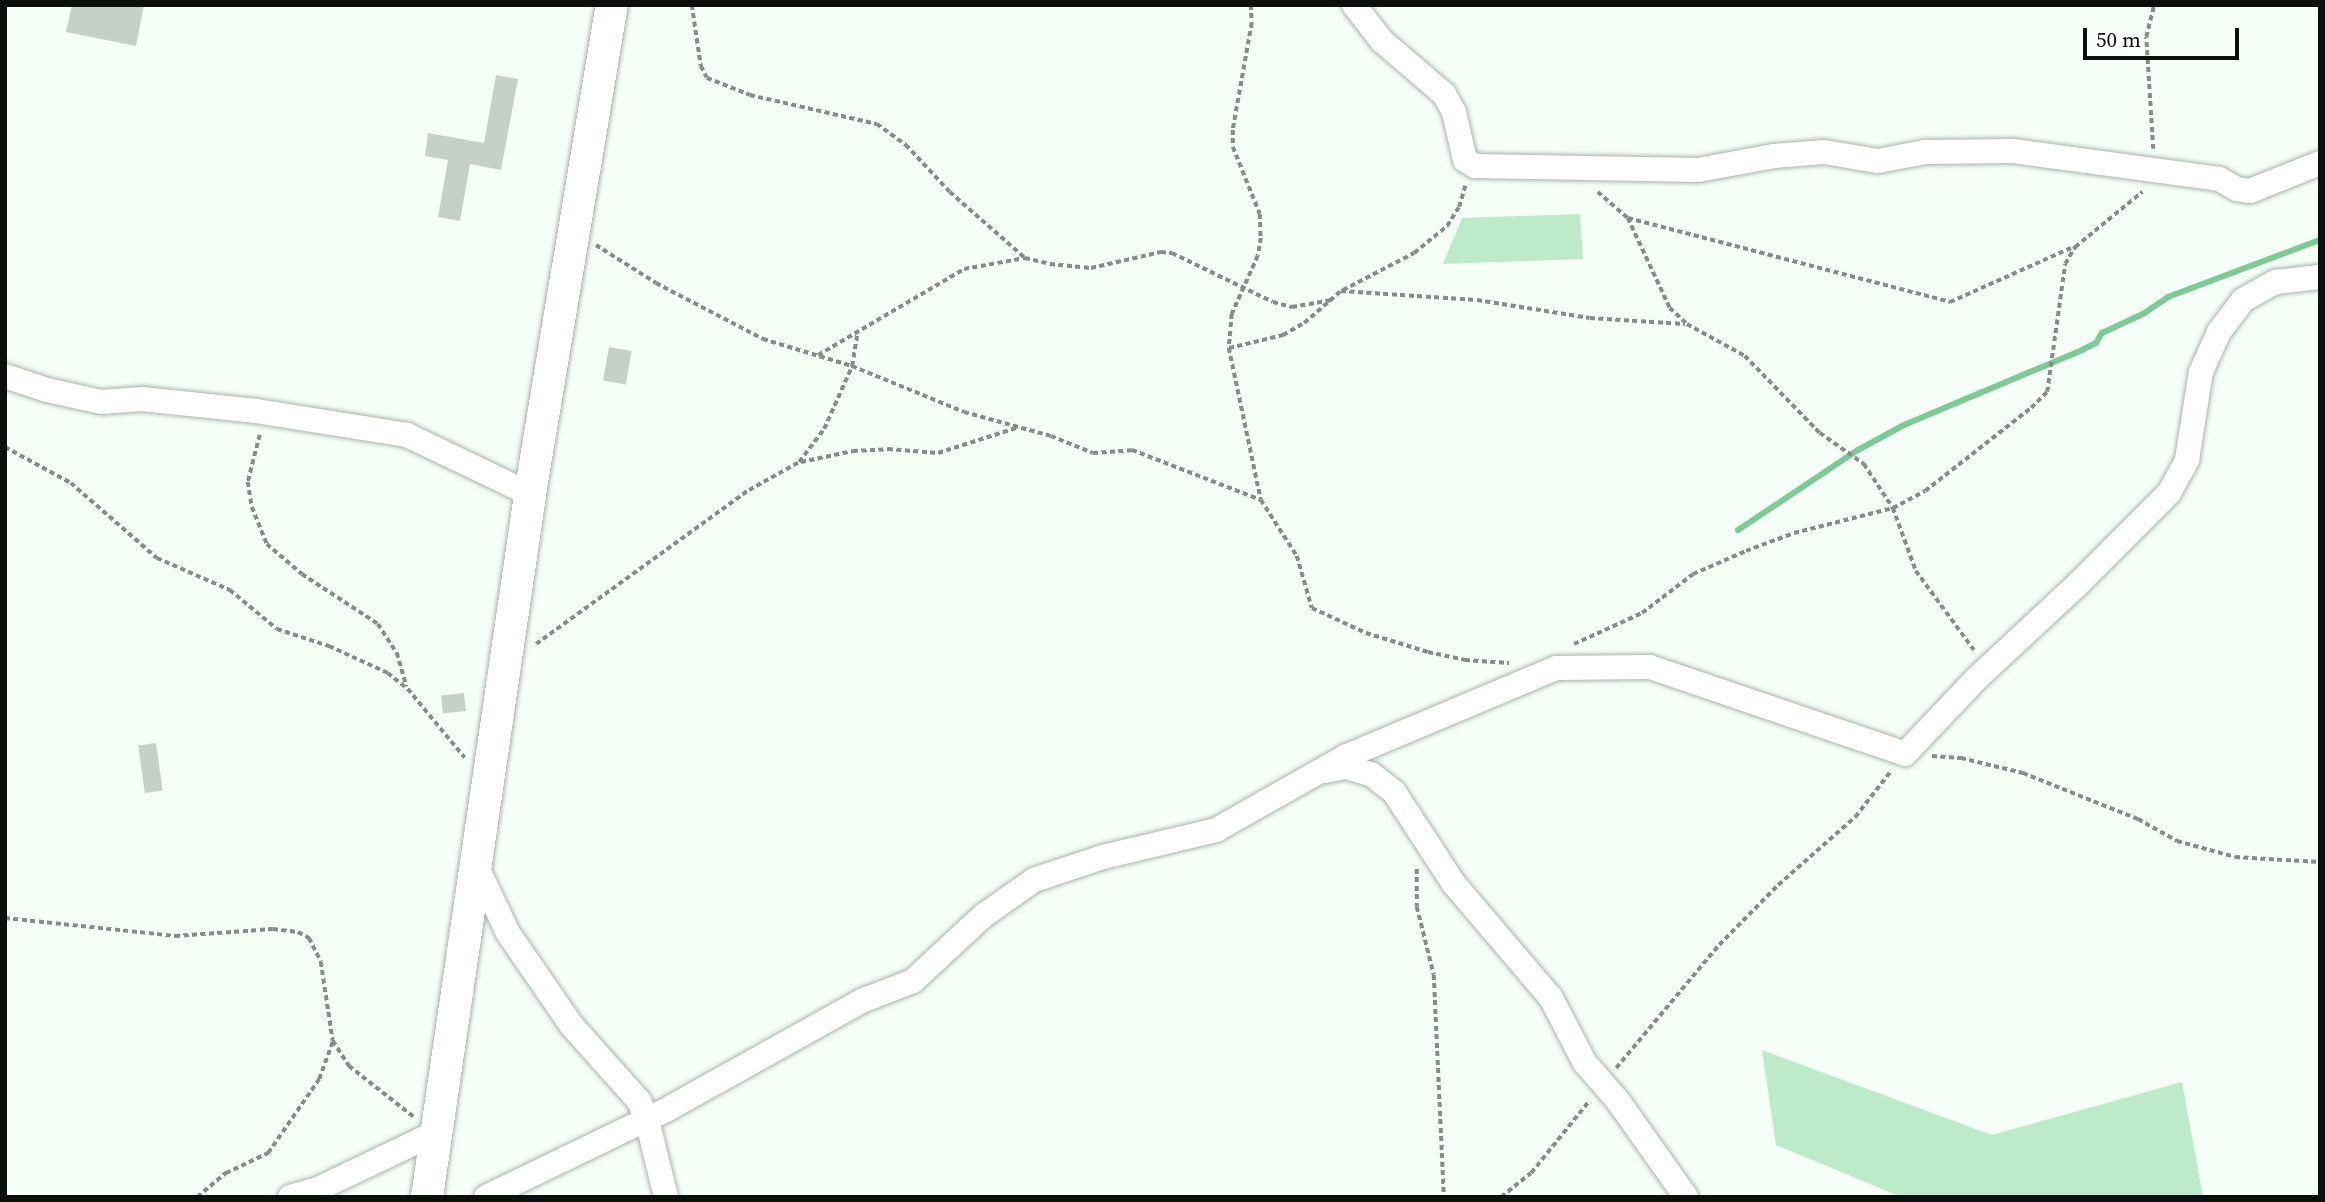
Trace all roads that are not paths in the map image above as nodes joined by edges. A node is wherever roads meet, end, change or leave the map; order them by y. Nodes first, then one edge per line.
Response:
1 (612, 5) edge
2 (1353, 5) edge
3 (2320, 163) edge
4 (2320, 277) edge
5 (5, 376) edge
6 (530, 494) junction
7 (1317, 772) junction
8 (476, 865) junction
9 (647, 1120) junction
10 (435, 1133) junction
11 (290, 1197) edge
12 (426, 1197) edge
13 (486, 1197) edge
14 (666, 1197) edge
15 (1686, 1197) edge

1 - 6 street
2 - 3 street
4 - 7 street
5 - 6 street
6 - 8 street
7 - 9 street
7 - 15 street
8 - 9 street
8 - 10 street
9 - 13 street
9 - 14 street
10 - 11 street
10 - 12 street

